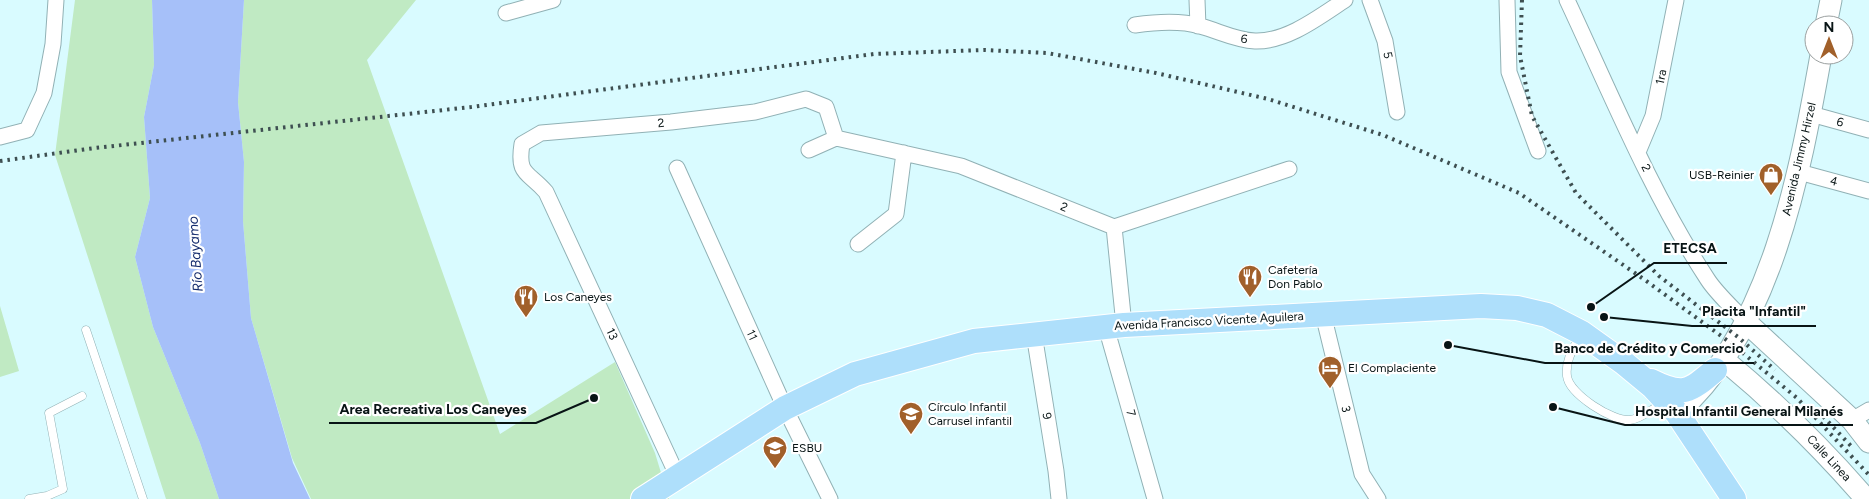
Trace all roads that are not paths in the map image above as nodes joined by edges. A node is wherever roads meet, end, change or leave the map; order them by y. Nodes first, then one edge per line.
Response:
1 (56, 0) edge
2 (553, 0) edge
3 (1197, 0) edge
4 (1345, 0) edge
5 (1370, 0) edge
6 (1507, 0) edge
7 (1567, 0) edge
8 (1676, 0) edge
9 (1831, 0) edge
10 (506, 13) dead end
11 (1828, 15) edge
12 (1135, 24) dead end
13 (1198, 26) junction
14 (1819, 65) edge
15 (1397, 112) dead end
16 (1811, 114) junction
17 (1869, 130) edge
18 (0, 137) edge
19 (836, 138) junction
20 (809, 150) dead end
21 (1538, 151) dead end
22 (1638, 152) junction
23 (904, 153) junction
24 (677, 168) dead end
25 (1289, 169) dead end
26 (1799, 172) junction
27 (1869, 191) edge
28 (546, 192) joint
29 (1114, 227) junction
30 (858, 244) dead end
31 (1323, 314) junction
32 (1746, 322) junction
33 (1115, 326) junction
34 (86, 330) dead end
35 (1582, 332) junction
36 (1034, 334) junction
37 (1719, 364) junction
38 (1642, 377) junction
39 (82, 396) dead end
40 (1672, 407) junction
41 (785, 408) junction
42 (1860, 415) edge
43 (1869, 442) edge
44 (677, 476) junction
45 (29, 499) edge
46 (143, 499) edge
47 (643, 499) edge
48 (830, 499) edge
49 (1058, 499) edge
50 (1155, 499) edge
51 (1378, 499) edge
52 (1734, 499) edge
53 (1866, 499) edge

1 - 18 street
2 - 10 street
3 - 13 street
4 - 13 street, 6
5 - 15 street, 5
6 - 21 street
7 - 22 street, 2
8 - 22 street, 1ra
9 - 11 main road
12 - 13 street, 6
14 - 16 main road, Avenida Jimmy Hirzel
16 - 17 street, 6
16 - 26 main road, Avenida Jimmy Hirzel
19 - 20 street
19 - 23 street, 2
19 - 28 street, 2
22 - 32 street, 2
23 - 29 street, 2
23 - 30 street
24 - 41 street, 11
25 - 29 street
26 - 27 street, 4
26 - 32 main road, Avenida Jimmy Hirzel
28 - 44 street, 13
29 - 33 street, 7
31 - 33 main road, Avenida Francisco Vicente Aguilera
31 - 35 main road, Avenida Francisco Vicente Aguilera
31 - 51 street, 3
32 - 37 main road, Avenida Jimmy Hirzel
32 - 42 main road
33 - 36 main road, Avenida Francisco Vicente Aguilera
33 - 50 street, 7
34 - 46 lane
35 - 38 main road, Avenida Francisco Vicente Aguilera
35 - 40 lane
36 - 41 main road, Avenida Francisco Vicente Aguilera
36 - 49 street, 9
37 - 38 main road
37 - 40 main road, Avenida Jimmy Hirzel
37 - 53 main road, Calle Linea
38 - 40 main road, Avenida Francisco Vicente Aguilera
39 - 45 lane
40 - 52 main road, Avenida Francisco Vicente Aguilera
41 - 44 main road, Avenida Francisco Vicente Aguilera
41 - 48 street, 11
42 - 43 main road
44 - 47 main road, Avenida Francisco Vicente Aguilera

